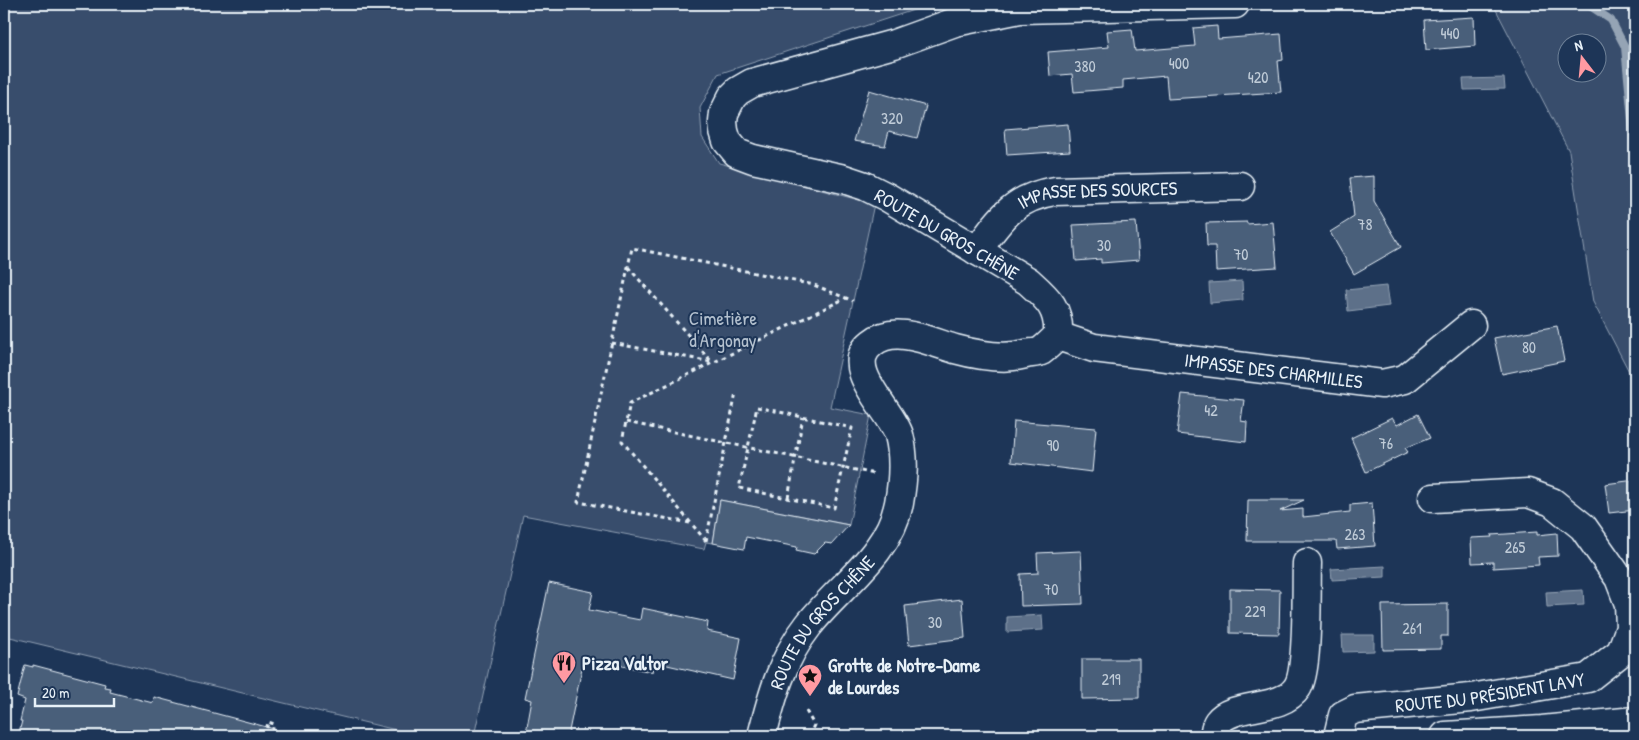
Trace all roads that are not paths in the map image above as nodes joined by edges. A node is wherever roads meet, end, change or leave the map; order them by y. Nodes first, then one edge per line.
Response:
1 (1235, 4) edge
2 (1240, 186) dead end
3 (977, 250) junction
4 (1471, 325) dead end
5 (1058, 336) junction
6 (1433, 498) dead end
7 (1307, 562) dead end
8 (1635, 721) edge
9 (1607, 723) junction
10 (1635, 731) edge
11 (762, 736) edge
12 (1214, 736) edge
13 (1338, 736) edge
14 (1445, 736) edge

1 - 3 street, ROUTE DU GROS CHÊNE
2 - 3 street, IMPASSE DES SOURCES
3 - 5 street, ROUTE DU GROS CHÊNE
4 - 5 street, IMPASSE DES CHARMILLES
5 - 11 street, ROUTE DU GROS CHÊNE
6 - 13 street, ROUTE DU PRÉSIDENT LAVY
7 - 12 street
8 - 9 street, ROUTE DU PRÉSIDENT LAVY
9 - 10 street, ROUTE DU PRÉSIDENT LAVY
9 - 14 street, ROUTE DU PRÉSIDENT LAVY

